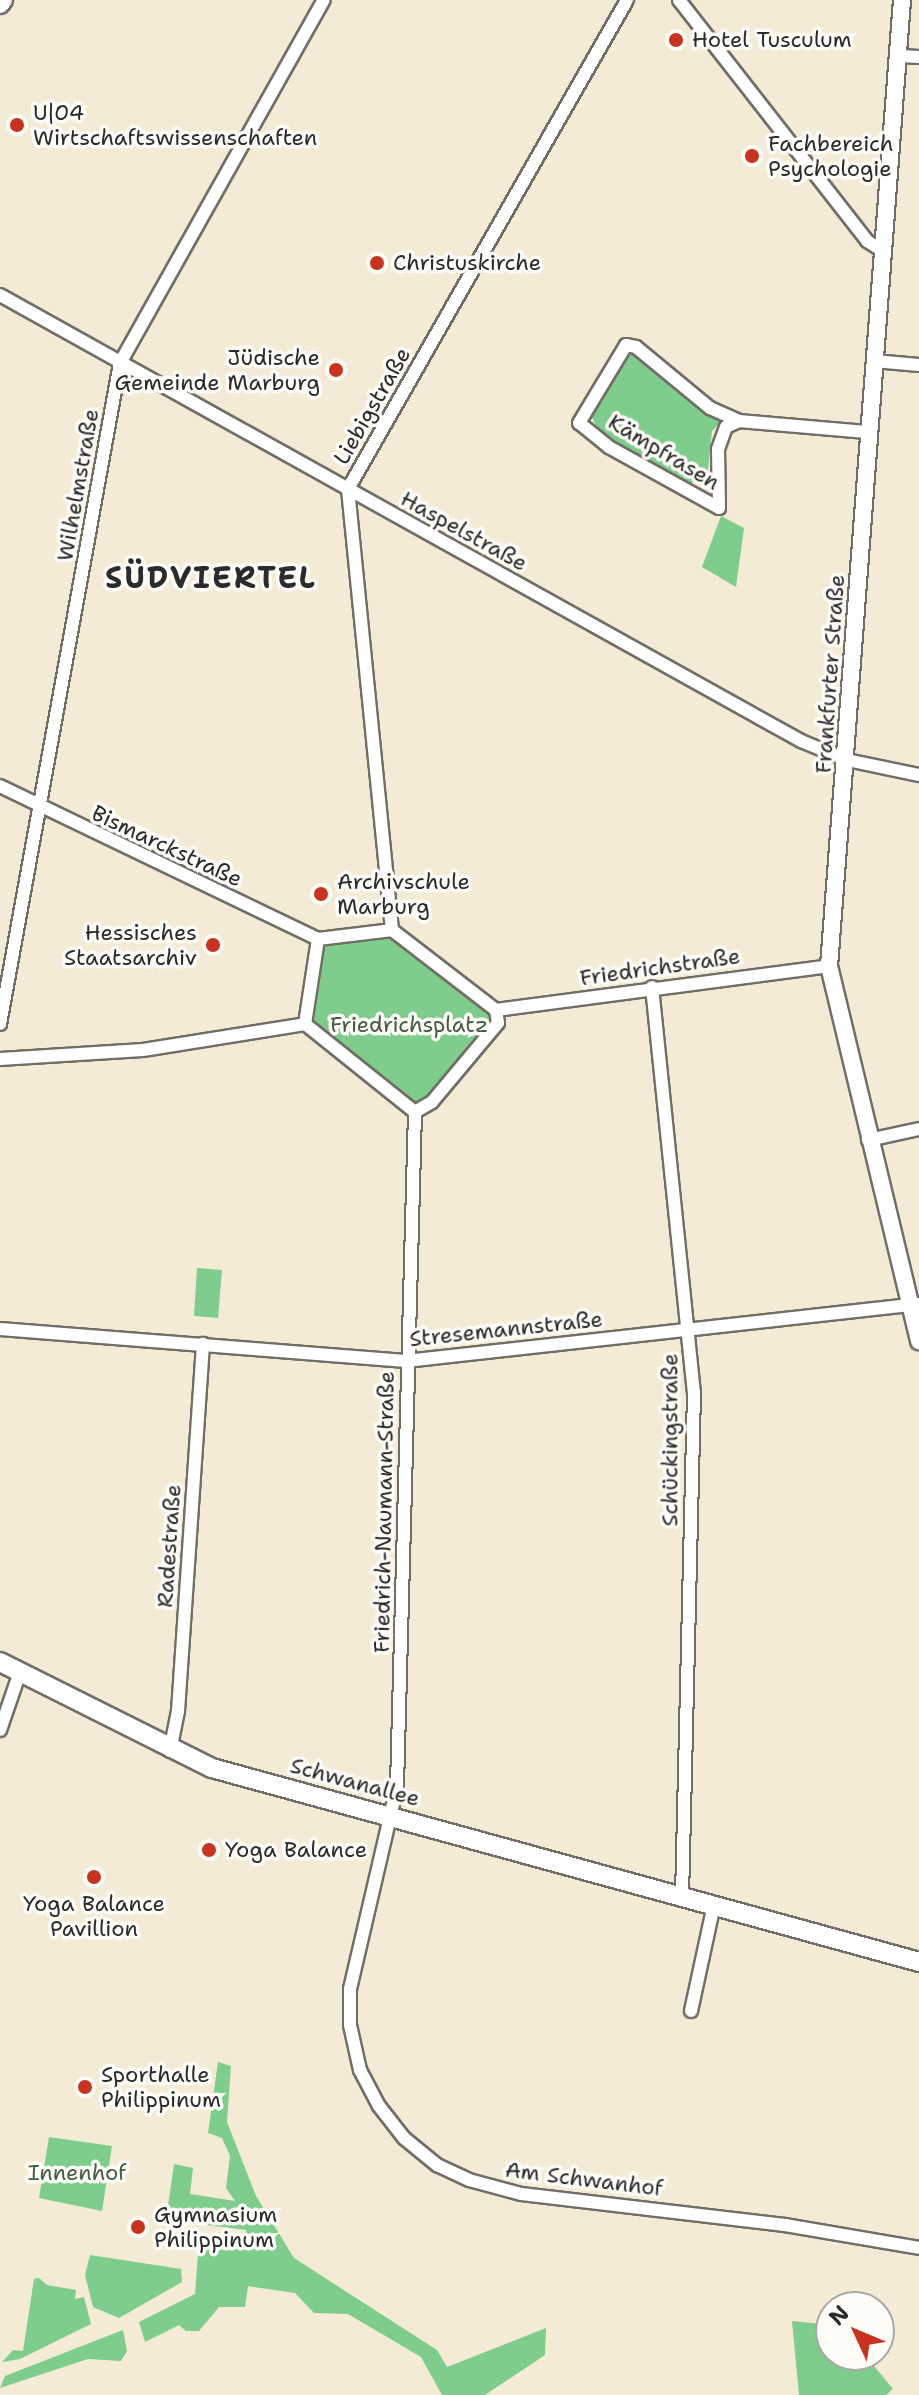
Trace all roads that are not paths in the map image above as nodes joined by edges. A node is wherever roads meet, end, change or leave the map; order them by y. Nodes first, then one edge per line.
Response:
1 (324, 0) edge
2 (627, 0) edge
3 (679, 0) edge
4 (902, 0) edge
5 (900, 56) junction
6 (919, 57) edge
7 (883, 251) junction
8 (0, 295) edge
9 (874, 361) junction
10 (120, 363) junction
11 (919, 365) edge
12 (739, 421) junction
13 (867, 432) junction
14 (348, 489) junction
15 (847, 760) junction
16 (919, 775) edge
17 (0, 786) edge
18 (42, 808) junction
19 (392, 930) junction
20 (318, 939) junction
21 (829, 966) junction
22 (652, 987) junction
23 (496, 1010) junction
24 (0, 1024) edge
25 (305, 1024) junction
26 (0, 1059) edge
27 (415, 1112) junction
28 (919, 1129) edge
29 (868, 1140) junction
30 (915, 1304) edge
31 (0, 1329) edge
32 (689, 1329) junction
33 (919, 1341) edge
34 (203, 1344) junction
35 (406, 1361) junction
36 (0, 1662) edge
37 (20, 1672) junction
38 (0, 1730) edge
39 (170, 1751) junction
40 (393, 1817) junction
41 (682, 1896) junction
42 (714, 1905) junction
43 (919, 1962) edge
44 (691, 2011) dead end
45 (919, 2248) edge

1 - 10 street, Wilhelmstraße
2 - 14 street, Liebigstraße
3 - 7 street
4 - 5 street, Frankfurter Straße
5 - 6 street
5 - 7 street, Frankfurter Straße
7 - 9 street, Frankfurter Straße
8 - 10 street, Haspelstraße
9 - 11 street
9 - 13 street, Frankfurter Straße
10 - 14 street, Haspelstraße
10 - 18 street, Wilhelmstraße
12 - 12 street, Kämpfrasen
12 - 13 street, Kämpfrasen
13 - 15 street, Frankfurter Straße
14 - 15 street, Haspelstraße
14 - 19 street, Liebigstraße
15 - 16 street, Haspelstraße
15 - 21 street, Frankfurter Straße
17 - 18 street, Bismarckstraße
18 - 20 street, Bismarckstraße
18 - 24 street, Wilhelmstraße
19 - 20 street
19 - 23 street
20 - 25 street
21 - 22 street, Friedrichstraße
21 - 29 street, Frankfurter Straße
22 - 23 street, Friedrichstraße
22 - 32 street, Schückingstraße
23 - 27 street
25 - 26 street
25 - 27 street
27 - 35 street, Friedrich-Naumann-Straße
28 - 29 street
29 - 30 street, Frankfurter Straße
30 - 32 street, Stresemannstraße
30 - 33 street, Frankfurter Straße
31 - 34 street, Stresemannstraße
32 - 35 street, Stresemannstraße
32 - 41 street, Schückingstraße
34 - 35 street, Stresemannstraße
34 - 39 street, Radestraße
35 - 40 street, Friedrich-Naumann-Straße
36 - 37 main road, Schwanallee
37 - 38 street
37 - 39 main road, Schwanallee
39 - 40 main road, Schwanallee
40 - 41 main road, Schwanallee
40 - 45 street, Am Schwanhof
41 - 42 main road, Schwanallee
42 - 43 main road, Schwanallee
42 - 44 street

